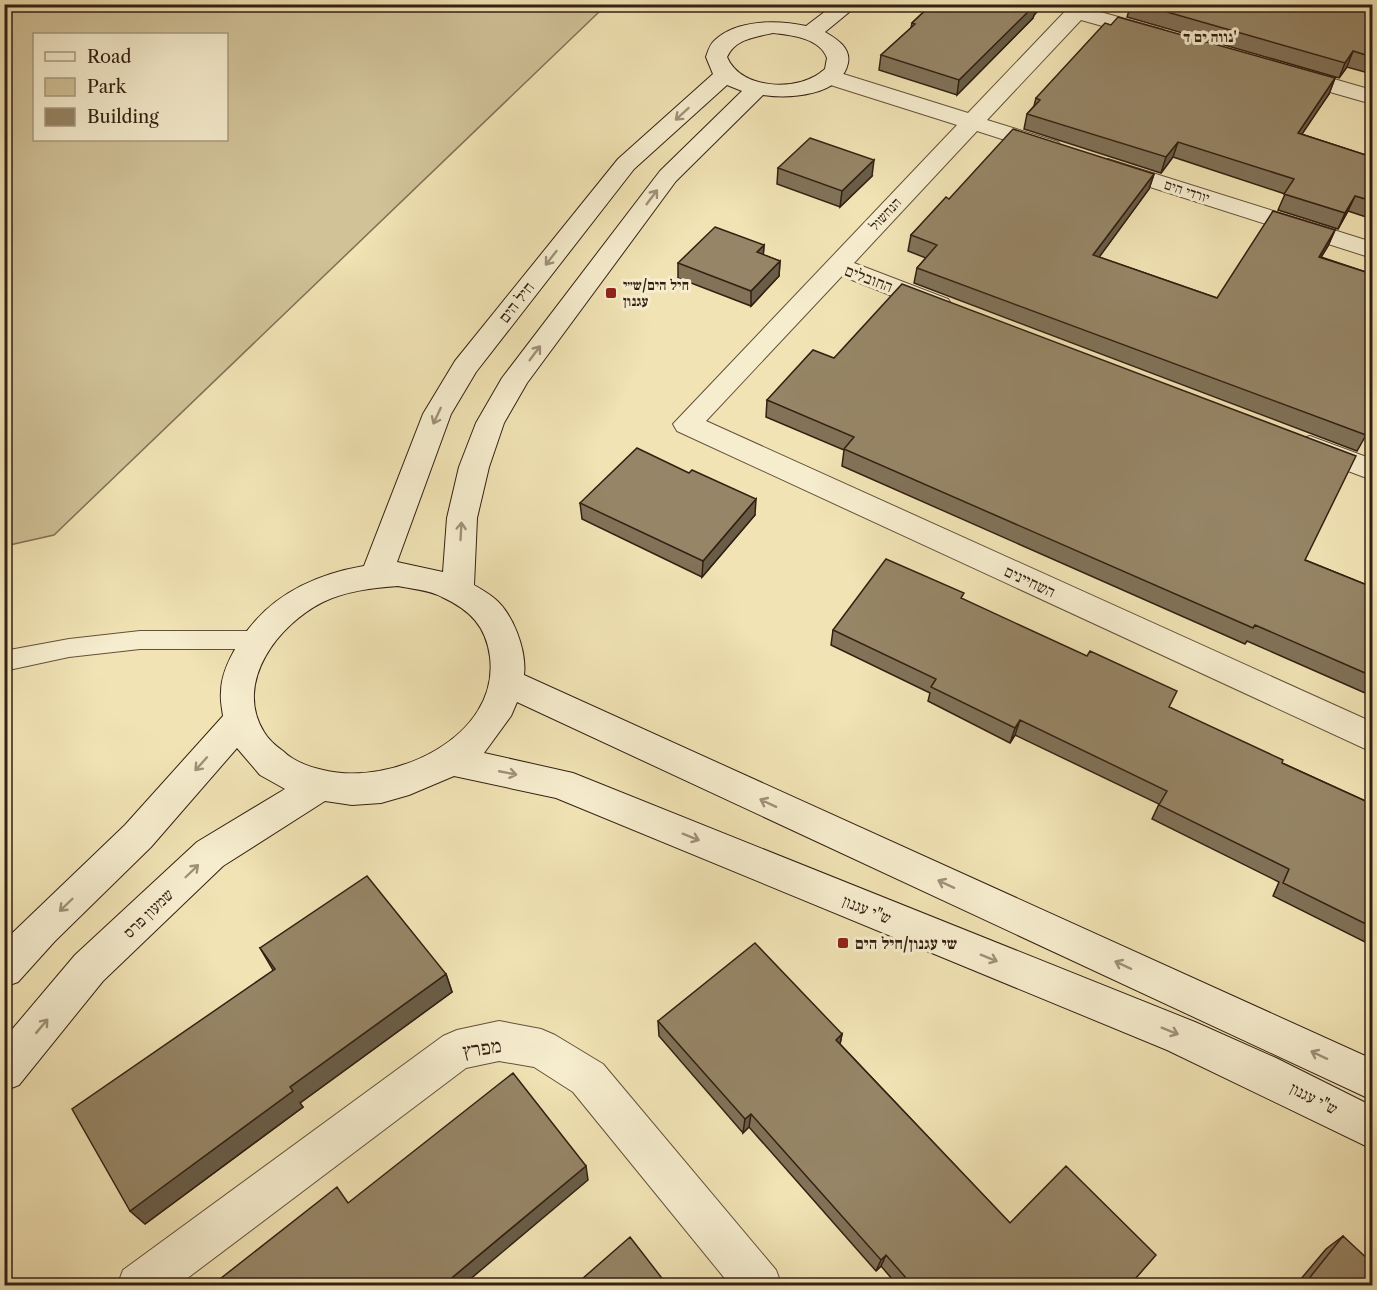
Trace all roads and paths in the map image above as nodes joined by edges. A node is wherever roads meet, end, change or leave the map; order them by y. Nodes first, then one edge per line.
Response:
1 (849, 4) edge
2 (1080, 8) edge
3 (795, 10) dead end
4 (773, 27) junction
5 (811, 33) junction
6 (1179, 42) edge
7 (1270, 68) edge
8 (725, 75) junction
9 (829, 76) junction
10 (757, 89) junction
11 (1372, 97) edge
12 (972, 122) junction
13 (1372, 250) edge
14 (837, 265) junction
15 (960, 312) edge
16 (687, 424) joint
17 (1283, 436) edge
18 (1372, 470) edge
19 (376, 575) junction
20 (458, 589) junction
21 (257, 640) junction
22 (4, 661) edge
23 (508, 682) junction
24 (240, 720) junction
25 (1372, 738) edge
26 (451, 761) junction
27 (319, 786) junction
28 (4, 969) edge
29 (4, 1071) edge
30 (1372, 1080) edge
31 (1372, 1128) edge
32 (139, 1286) edge
33 (760, 1286) edge

1 - 5 street
2 - 6 street
2 - 12 street, הנחשול
3 - 4 street
4 - 5 street
4 - 8 street
5 - 9 street
7 - 11 street
8 - 10 street
8 -> 19 street, חיל הים
9 - 10 street
9 - 12 street, יורדי הים
20 -> 10 street
12 - 13 street, יורדי הים
12 - 14 street, הנחשול
14 - 15 street, החובלים
14 - 16 street, הנחשול
16 - 25 street, השחיינים
17 - 18 street
19 - 20 street
19 - 21 street
20 - 23 street
21 - 22 lane
21 - 24 street
23 - 26 street
30 -> 23 street
24 - 27 street
24 -> 28 street
26 - 27 street
26 -> 31 street, ש"י עגנון
29 -> 27 street, שמעון פרס
32 - 33 street, מפרץ

